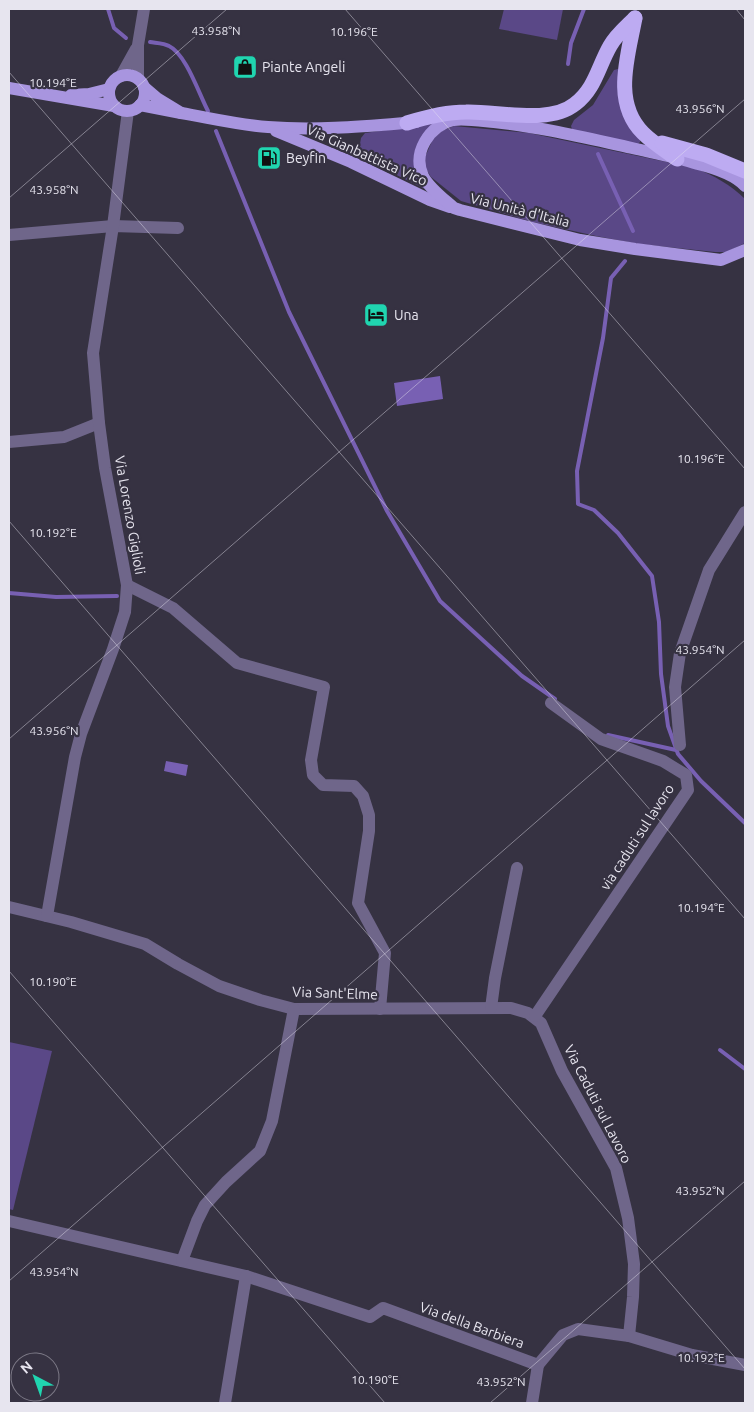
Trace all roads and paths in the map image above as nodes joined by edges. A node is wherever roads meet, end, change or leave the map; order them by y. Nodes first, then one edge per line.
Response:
1 (144, 9) edge
2 (637, 13) edge
3 (138, 45) junction
4 (121, 76) junction
5 (141, 83) junction
6 (9, 88) edge
7 (109, 88) junction
8 (56, 96) junction
9 (140, 105) junction
10 (114, 106) junction
11 (128, 111) junction
12 (182, 113) junction
13 (454, 120) junction
14 (407, 123) junction
15 (520, 125) junction
16 (267, 127) junction
17 (652, 140) junction
18 (677, 159) junction
19 (744, 180) edge
20 (454, 208) junction
21 (113, 226) junction
22 (178, 228) dead end
23 (9, 235) edge
24 (745, 250) edge
25 (721, 260) junction
26 (745, 261) edge
27 (99, 423) junction
28 (9, 442) edge
29 (745, 512) edge
30 (127, 585) junction
31 (550, 703) dead end
32 (680, 745) dead end
33 (517, 868) dead end
34 (9, 907) edge
35 (47, 916) junction
36 (294, 1008) junction
37 (491, 1008) junction
38 (380, 1009) junction
39 (532, 1014) junction
40 (9, 1221) edge
41 (182, 1261) junction
42 (246, 1276) junction
43 (629, 1336) junction
44 (538, 1365) junction
45 (745, 1365) edge
46 (225, 1403) edge
47 (532, 1403) edge

1 - 3 street
2 - 14 highway
2 - 15 highway
2 - 17 highway
3 - 4 street
3 - 5 street
4 - 5 main road
4 - 7 main road
5 - 9 main road
5 - 12 main road
6 - 8 main road
7 - 8 main road
7 - 10 main road
8 - 10 main road
9 - 11 main road
9 - 12 main road, Via Gianbattista Vico
10 - 11 main road
11 - 21 street, Via Lorenzo Giglioli
12 - 16 main road, Via Gianbattista Vico
13 - 14 main road, Via Gianbattista Vico
13 - 15 main road
13 - 20 main road, Via Unità d'Italia
14 - 16 main road, Via Gianbattista Vico
15 - 18 main road
16 - 20 main road, Via Gianbattista Vico
17 - 18 highway
17 - 19 highway
18 - 19 main road
20 - 25 main road, Via Unità d'Italia
21 - 22 street
21 - 23 street
21 - 27 street, Via Lorenzo Giglioli
24 - 25 main road, Via Unità d'Italia
25 - 26 main road, Via Unità d'Italia
27 - 28 street
27 - 30 street, Via Lorenzo Giglioli
29 - 32 street
30 - 35 street, Via Lorenzo Giglioli
30 - 38 street
31 - 39 street, via caduti sul lavoro
33 - 37 street
34 - 35 street, Via Sant'Elme
35 - 36 street, Via Sant'Elme
36 - 38 street, Via Sant'Elme
36 - 41 street
37 - 38 street, Via Sant'Elme
37 - 39 street, Via Sant'Elme
39 - 43 street, Via Caduti sul Lavoro
40 - 41 street, Via della Barbiera
41 - 42 street, Via della Barbiera
42 - 44 street, Via della Barbiera
42 - 46 street
43 - 44 street
43 - 45 street
44 - 47 street

